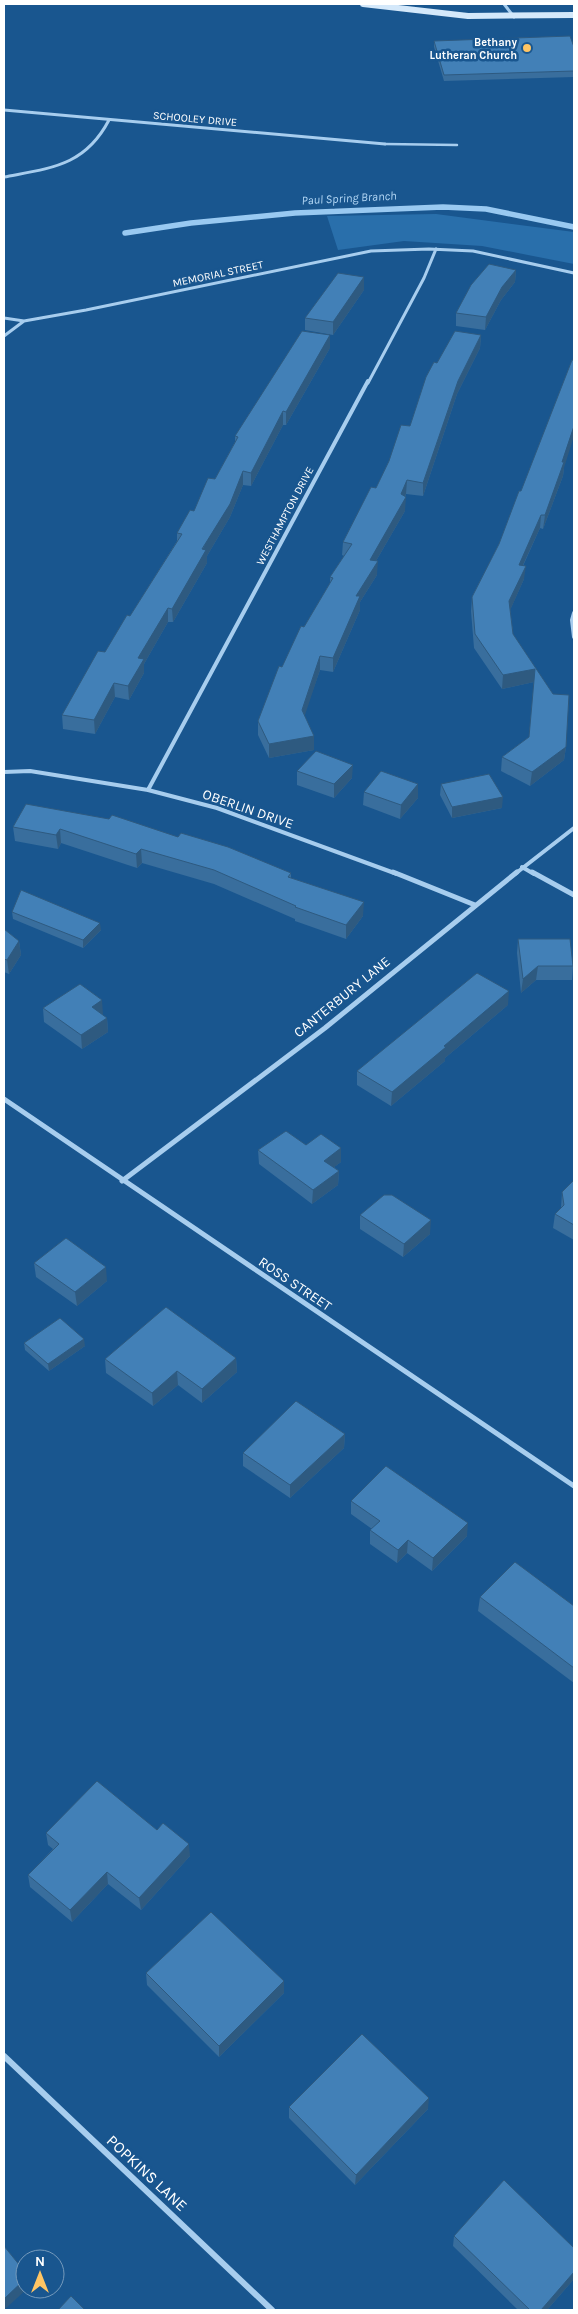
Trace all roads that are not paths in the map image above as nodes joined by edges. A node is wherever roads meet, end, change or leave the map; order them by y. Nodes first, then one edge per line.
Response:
1 (364, 4) edge
2 (504, 4) edge
3 (574, 15) edge
4 (514, 17) junction
5 (4, 110) edge
6 (110, 120) junction
7 (385, 144) joint
8 (457, 145) dead end
9 (4, 178) edge
10 (436, 249) junction
11 (574, 273) edge
12 (4, 318) edge
13 (24, 321) junction
14 (4, 336) edge
15 (574, 613) edge
16 (574, 637) edge
17 (4, 772) edge
18 (148, 790) junction
19 (574, 828) edge
20 (522, 867) junction
21 (574, 895) edge
22 (475, 905) junction
23 (4, 1098) edge
24 (122, 1181) junction
25 (574, 1486) edge
26 (4, 2056) edge
27 (272, 2310) edge

1 - 4 main road
2 - 4 street
3 - 4 main road
5 - 6 street, SCHOOLEY DRIVE
6 - 7 street, SCHOOLEY DRIVE
6 - 9 street
7 - 8 lane
10 - 11 street, MEMORIAL STREET
10 - 13 street, MEMORIAL STREET
10 - 18 street, WESTHAMPTON DRIVE
12 - 13 street, MEMORIAL STREET
13 - 14 street
15 - 16 street
17 - 18 street, OBERLIN DRIVE
18 - 22 street, OBERLIN DRIVE
19 - 20 street, CANTERBURY LANE
20 - 21 street
20 - 22 street, CANTERBURY LANE
22 - 24 street, CANTERBURY LANE
23 - 24 street, ROSS STREET
24 - 25 street, ROSS STREET
26 - 27 street, POPKINS LANE

